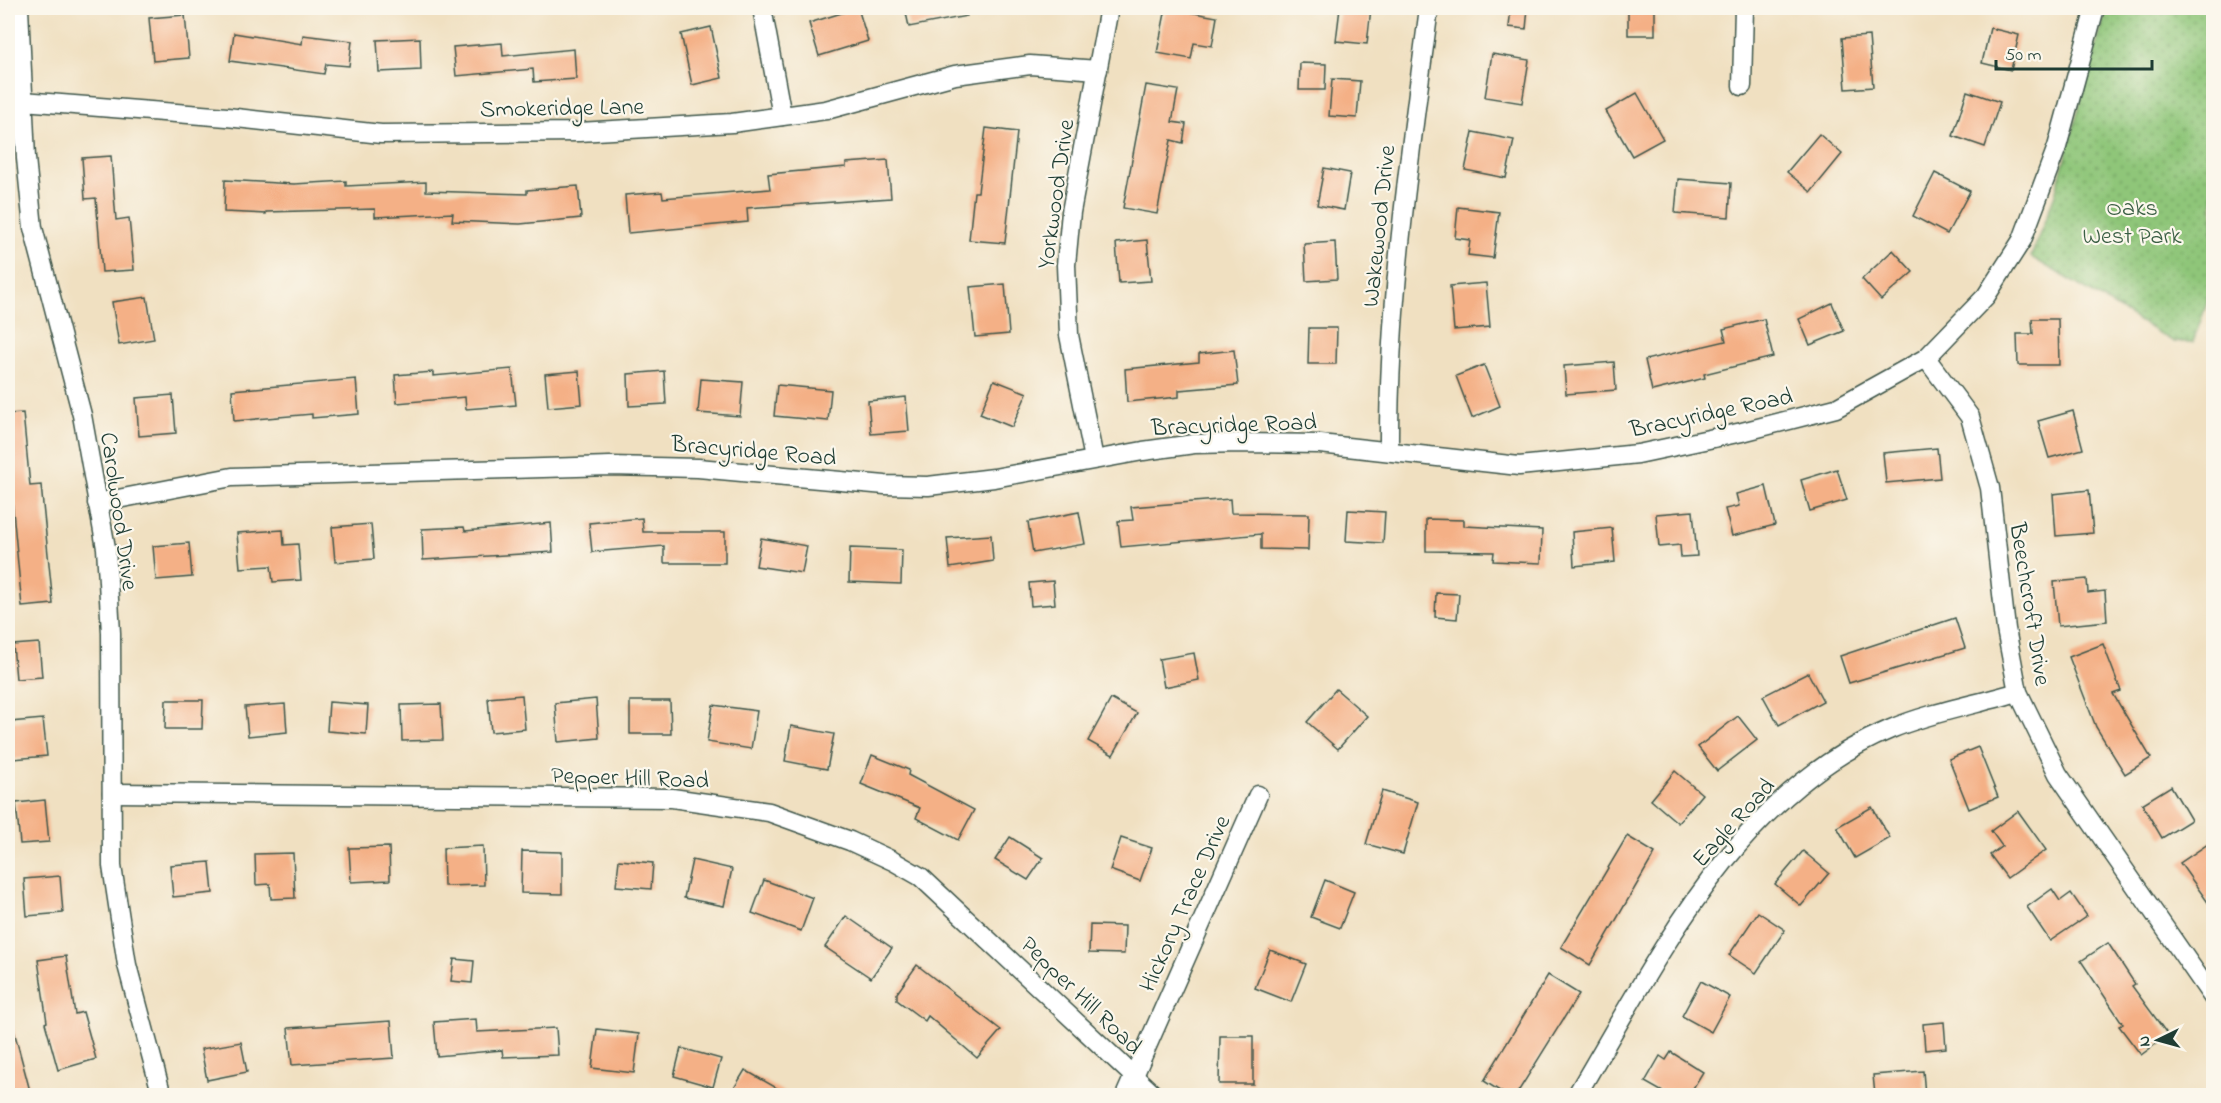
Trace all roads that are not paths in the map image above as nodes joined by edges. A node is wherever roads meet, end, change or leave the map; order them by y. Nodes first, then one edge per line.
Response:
1 (19, 8) edge
2 (762, 8) edge
3 (1109, 8) edge
4 (1429, 8) edge
5 (1744, 8) edge
6 (2095, 8) edge
7 (1098, 70) junction
8 (1742, 86) dead end
9 (23, 101) junction
10 (782, 116) junction
11 (1926, 358) junction
12 (1389, 451) junction
13 (1094, 459) junction
14 (97, 503) junction
15 (2018, 692) junction
16 (112, 793) junction
17 (1258, 795) dead end
18 (2214, 999) edge
19 (1134, 1077) junction
20 (162, 1095) edge
21 (1125, 1095) edge
22 (1155, 1095) edge
23 (1576, 1095) edge

1 - 9 street, Carolwood Drive
2 - 10 street
3 - 7 street, Yorkwood Drive
4 - 12 street, Wakewood Drive
5 - 8 street
6 - 11 street, Bracyridge Road
7 - 10 street, Smokeridge Lane
7 - 13 street, Yorkwood Drive
9 - 10 street, Smokeridge Lane
9 - 14 street, Carolwood Drive
11 - 12 street, Bracyridge Road
11 - 15 street, Beechcroft Drive
12 - 13 street, Bracyridge Road
13 - 14 street, Bracyridge Road
14 - 16 street, Carolwood Drive
15 - 18 street, Beechcroft Drive
15 - 23 street, Eagle Road
16 - 19 street, Pepper Hill Road
16 - 20 street, Carolwood Drive
17 - 19 street, Hickory Trace Drive
19 - 21 street, Hickory Trace Drive
19 - 22 street, Pepper Hill Road

